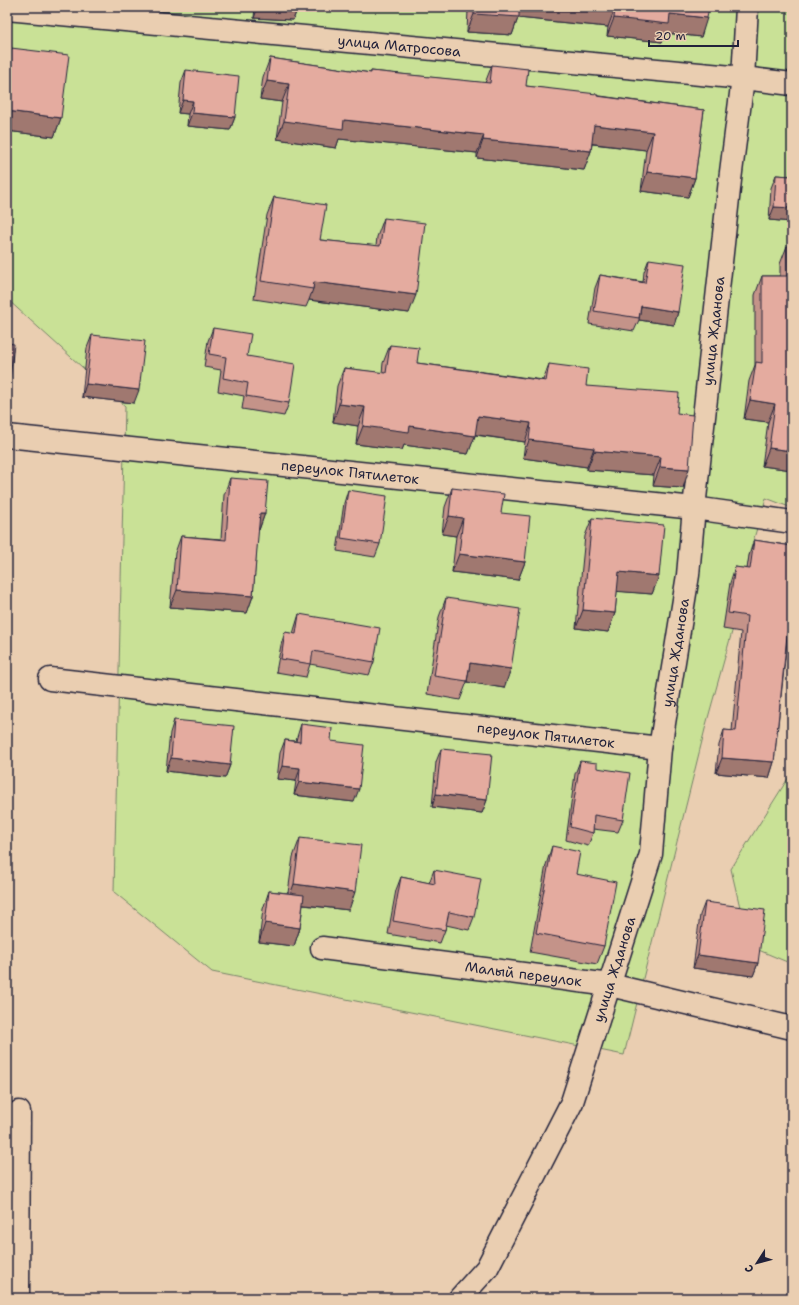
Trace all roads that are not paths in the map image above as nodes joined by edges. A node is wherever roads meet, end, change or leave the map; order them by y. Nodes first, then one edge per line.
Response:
1 (746, 7) edge
2 (7, 9) edge
3 (743, 78) junction
4 (792, 84) edge
5 (7, 436) edge
6 (694, 508) junction
7 (792, 522) edge
8 (50, 679) dead end
9 (660, 748) junction
10 (322, 948) dead end
11 (610, 985) junction
12 (792, 1028) edge
13 (19, 1112) dead end
14 (18, 1298) edge
15 (460, 1298) edge

1 - 3 street, улица Жданова
2 - 3 street, улица Матросова
3 - 4 street, улица Матросова
3 - 6 street, улица Жданова
5 - 6 street, переулок Пятилеток
6 - 7 street, переулок Пятилеток
6 - 9 street, улица Жданова
8 - 9 street, переулок Пятилеток
9 - 11 street, улица Жданова
10 - 11 street, Малый переулок
11 - 12 street, Малый переулок
11 - 15 street, улица Жданова
13 - 14 street

